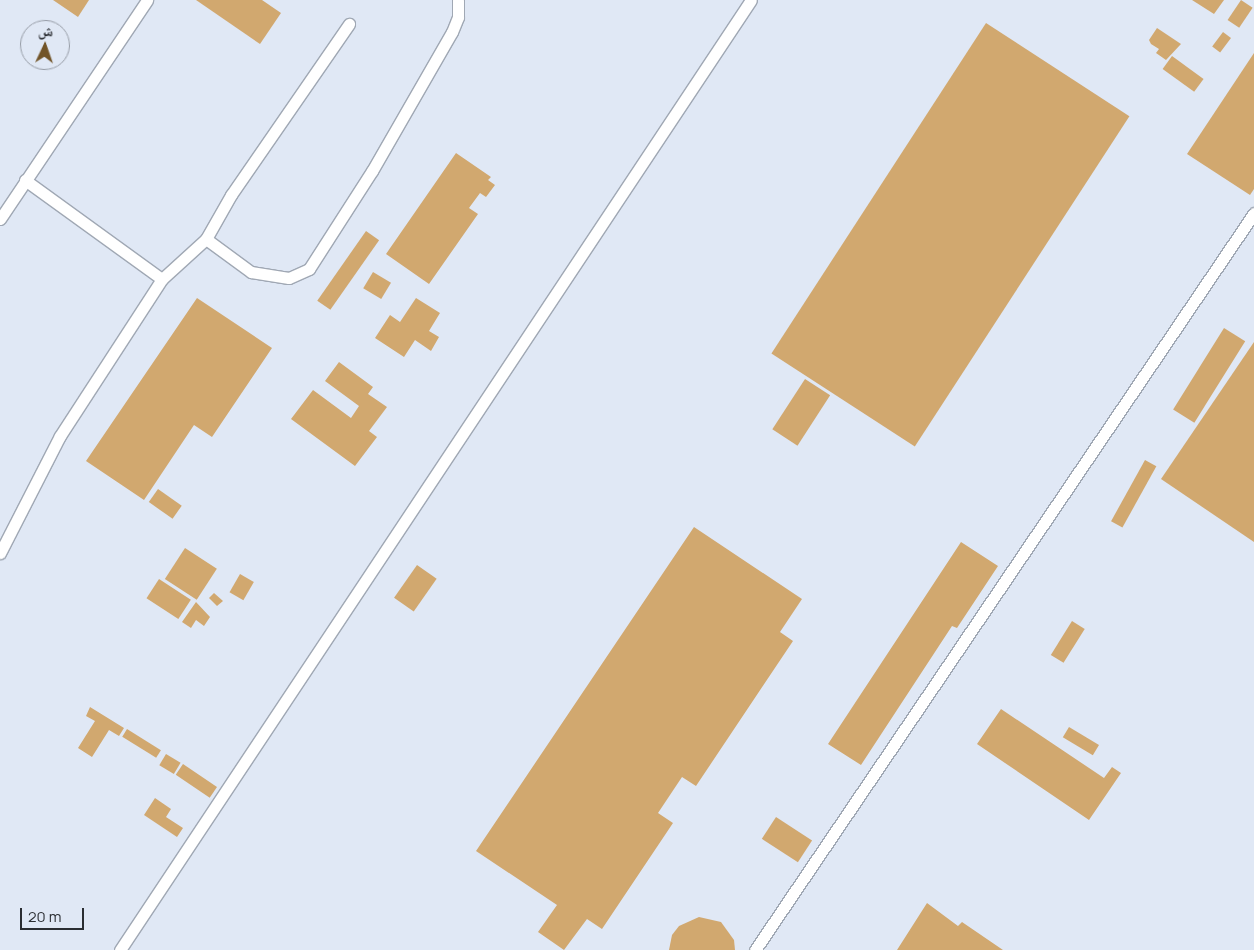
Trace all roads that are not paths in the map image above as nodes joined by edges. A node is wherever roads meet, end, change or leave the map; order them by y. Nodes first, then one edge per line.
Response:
1 (147, 0) edge
2 (458, 0) edge
3 (751, 0) edge
4 (349, 24) dead end
5 (25, 180) junction
6 (1254, 213) edge
7 (0, 219) edge
8 (206, 239) junction
9 (162, 279) junction
10 (0, 552) edge
11 (120, 950) edge
12 (756, 950) edge

1 - 5 lane
2 - 8 lane
3 - 11 lane
4 - 8 lane
5 - 7 lane
5 - 9 lane
6 - 12 lane
8 - 9 lane
9 - 10 lane

